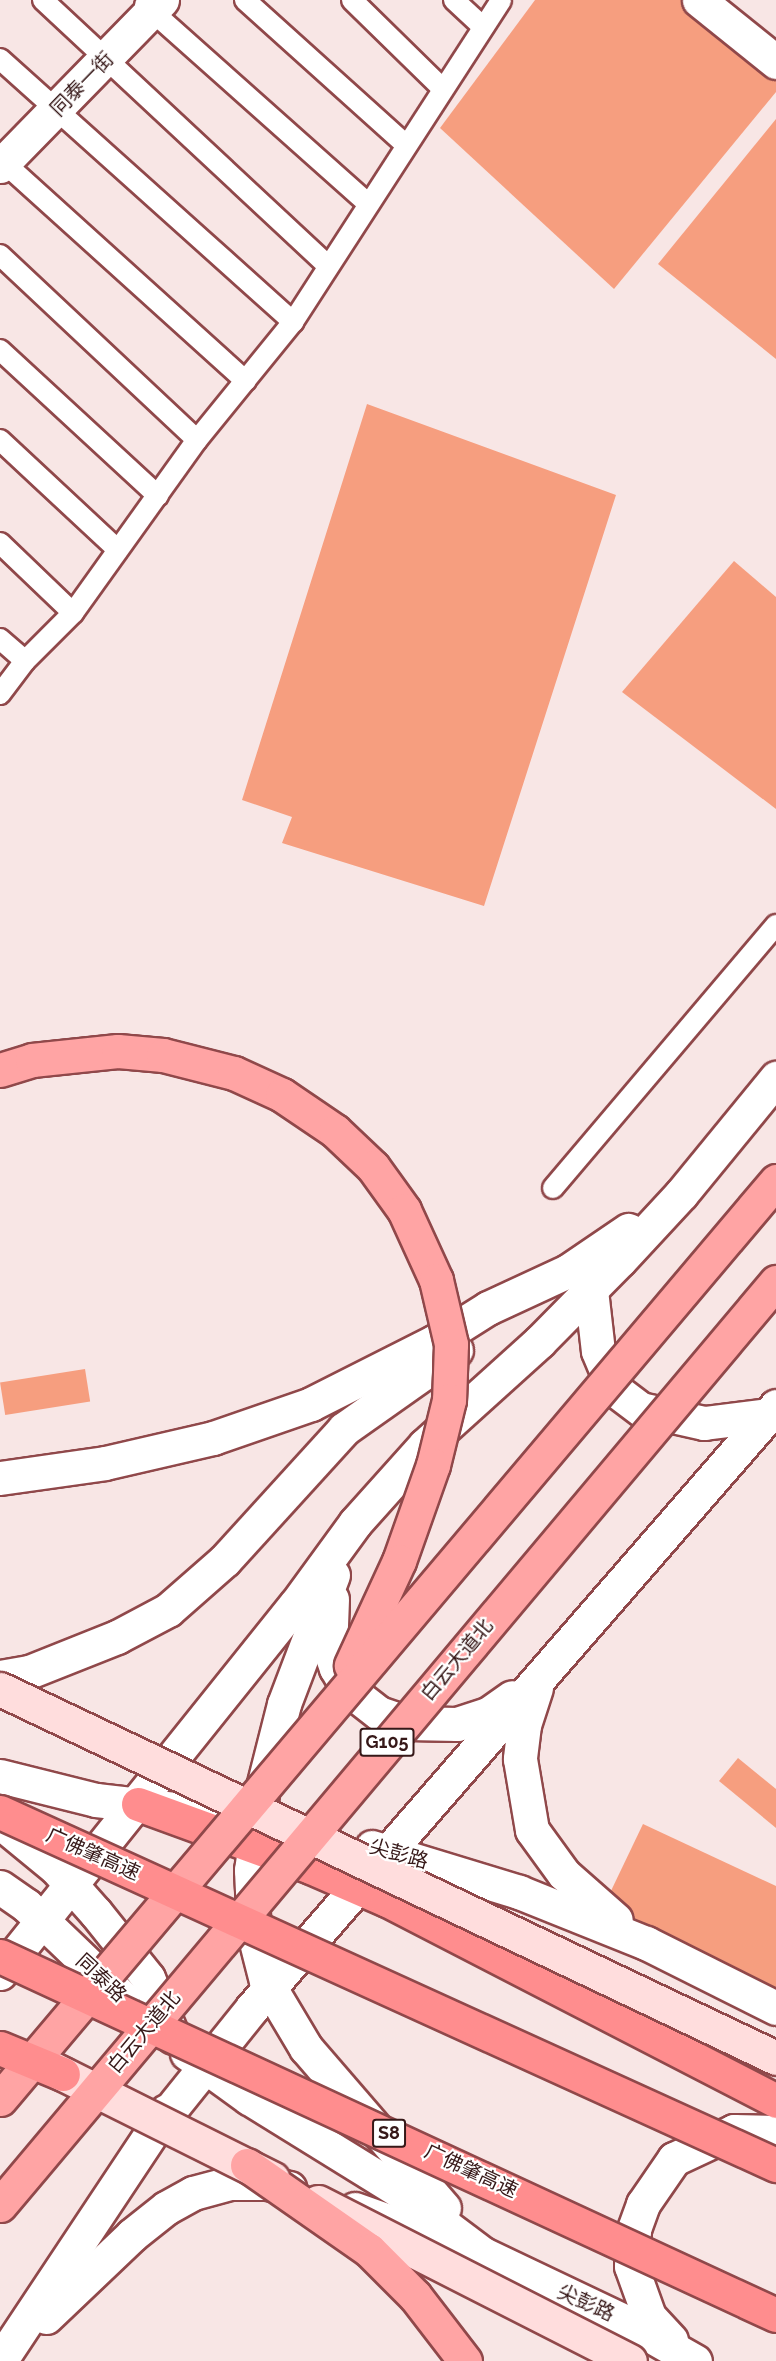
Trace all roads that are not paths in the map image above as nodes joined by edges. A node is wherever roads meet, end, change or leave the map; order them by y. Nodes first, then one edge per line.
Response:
1 (43, 0) edge
2 (245, 0) edge
3 (352, 0) edge
4 (454, 0) edge
5 (501, 0) edge
6 (699, 0) edge
7 (151, 4) edge
8 (483, 27) junction
9 (0, 58) edge
10 (105, 59) junction
11 (776, 62) edge
12 (443, 89) junction
13 (56, 111) junction
14 (405, 144) junction
15 (1, 163) edge
16 (367, 203) junction
17 (0, 255) edge
18 (327, 265) junction
19 (293, 322) junction
20 (0, 350) edge
21 (246, 381) junction
22 (0, 440) edge
23 (197, 440) junction
24 (158, 496) junction
25 (0, 543) edge
26 (118, 550) junction
27 (73, 613) junction
28 (0, 639) edge
29 (25, 661) junction
30 (0, 694) edge
31 (774, 932) edge
32 (0, 1070) edge
33 (776, 1078) edge
34 (776, 1181) edge
35 (553, 1188) dead end
36 (579, 1281) junction
37 (776, 1282) edge
38 (772, 1410) edge
39 (0, 1478) edge
40 (355, 1523) junction
41 (0, 1677) edge
42 (540, 1677) junction
43 (0, 1689) edge
44 (322, 1719) junction
45 (0, 1776) edge
46 (138, 1804) junction
47 (0, 1812) edge
48 (0, 1822) edge
49 (71, 1885) junction
50 (0, 1887) edge
51 (42, 1922) junction
52 (646, 1942) junction
53 (0, 1956) edge
54 (0, 1973) edge
55 (776, 2008) edge
56 (173, 2041) junction
57 (0, 2043) edge
58 (0, 2048) edge
59 (776, 2058) edge
60 (206, 2067) junction
61 (63, 2074) junction
62 (0, 2099) edge
63 (776, 2101) edge
64 (154, 2130) junction
65 (776, 2132) edge
66 (247, 2165) junction
67 (776, 2165) edge
68 (0, 2205) edge
69 (483, 2254) junction
70 (776, 2315) edge
71 (695, 2360) edge
72 (1, 2361) edge
73 (465, 2361) edge
74 (630, 2361) edge

1 - 10 lane
2 - 14 lane
3 - 12 lane
4 - 8 lane
5 - 8 lane
6 - 11 street
7 - 10 street, 同泰一街
7 - 16 lane
8 - 12 lane
9 - 13 lane
10 - 13 street, 同泰一街
10 - 18 lane
12 - 14 lane
13 - 15 street, 同泰一街
13 - 19 lane
14 - 16 lane
15 - 21 lane
16 - 18 lane
17 - 23 lane
18 - 19 lane
19 - 21 lane
20 - 24 lane
21 - 23 lane
22 - 26 lane
23 - 24 lane
24 - 26 lane
25 - 27 lane
26 - 27 lane
27 - 29 lane
28 - 29 lane
29 - 30 lane
31 - 35 lane
32 - 44 highway, bridge
33 - 36 street
34 - 44 highway, bridge
36 - 38 street
36 - 39 street
36 - 40 street
36 - 41 street
37 - 68 highway, 白云大道北 / G105, bridge
38 - 42 street
40 - 42 street
40 - 46 street
40 - 69 street
42 - 52 street
42 - 60 street
43 - 59 main road, bridge
44 - 62 highway, bridge
45 - 46 street, 尖彭路
46 - 49 street
46 - 52 street, 尖彭路
46 - 63 highway
47 - 67 highway, 广佛肇高速, bridge
48 - 49 street
49 - 51 street
49 - 56 street
50 - 51 street, 同泰路
51 - 54 street
51 - 56 street, 同泰路
52 - 55 street, 尖彭路
53 - 70 highway, 广佛肇高速 / S8, bridge
56 - 60 street, 同泰路
56 - 64 street
57 - 61 main road, bridge
58 - 61 highway, bridge
60 - 64 street
60 - 69 street, 尖彭路
61 - 66 main road, bridge
64 - 72 street
65 - 71 street
66 - 73 highway, bridge
66 - 74 main road, bridge
69 - 71 street, 尖彭路
69 - 72 street

